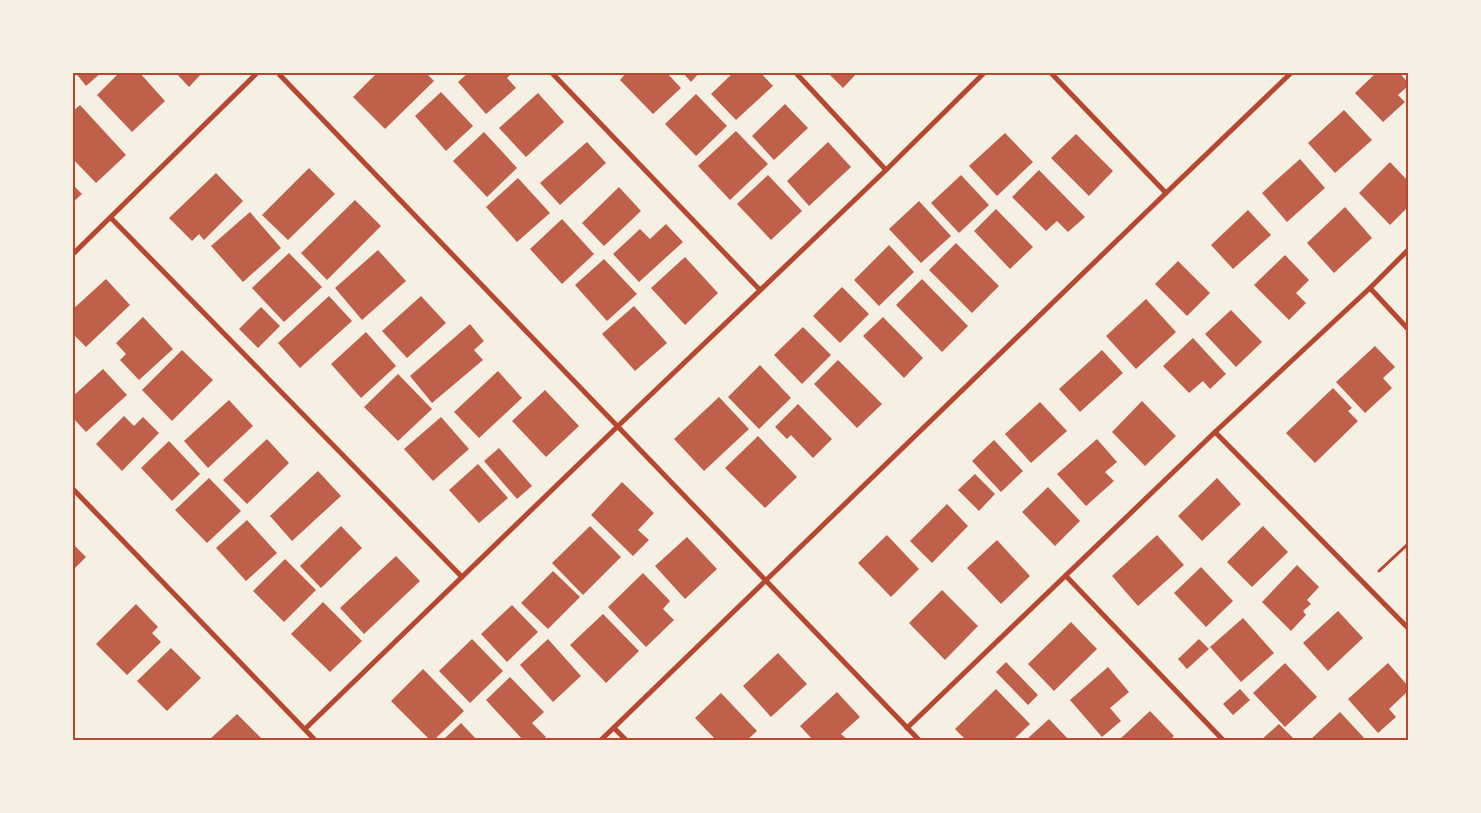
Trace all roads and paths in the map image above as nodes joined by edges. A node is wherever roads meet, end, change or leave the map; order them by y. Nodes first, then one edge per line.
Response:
1 (258, 72) edge
2 (278, 72) edge
3 (552, 72) edge
4 (795, 72) edge
5 (985, 72) edge
6 (1050, 72) edge
7 (1292, 72) edge
8 (886, 170) junction
9 (1166, 193) junction
10 (110, 218) junction
11 (1408, 250) edge
12 (72, 255) edge
13 (1370, 288) junction
14 (760, 290) junction
15 (1408, 329) edge
16 (617, 427) junction
17 (1215, 432) junction
18 (72, 488) edge
19 (1408, 544) edge
20 (1375, 575) dead end
21 (1066, 576) junction
22 (462, 578) junction
23 (765, 580) junction
24 (1408, 628) edge
25 (614, 728) junction
26 (907, 728) junction
27 (305, 730) junction
28 (316, 740) edge
29 (601, 740) edge
30 (626, 740) edge
31 (919, 740) edge
32 (1223, 740) edge

1 - 10 street
2 - 16 street
3 - 14 street
4 - 8 street
5 - 8 street
6 - 9 street
7 - 9 street
8 - 14 street
9 - 23 street
10 - 12 street
10 - 22 street
11 - 13 street
13 - 15 street
13 - 17 street
14 - 16 street
16 - 22 street
16 - 23 street
17 - 21 street
17 - 24 street
18 - 27 street
19 - 20 path
21 - 26 street
21 - 32 street
22 - 27 street
23 - 25 street
23 - 26 street
25 - 29 street
25 - 30 street
26 - 31 street
27 - 28 street

